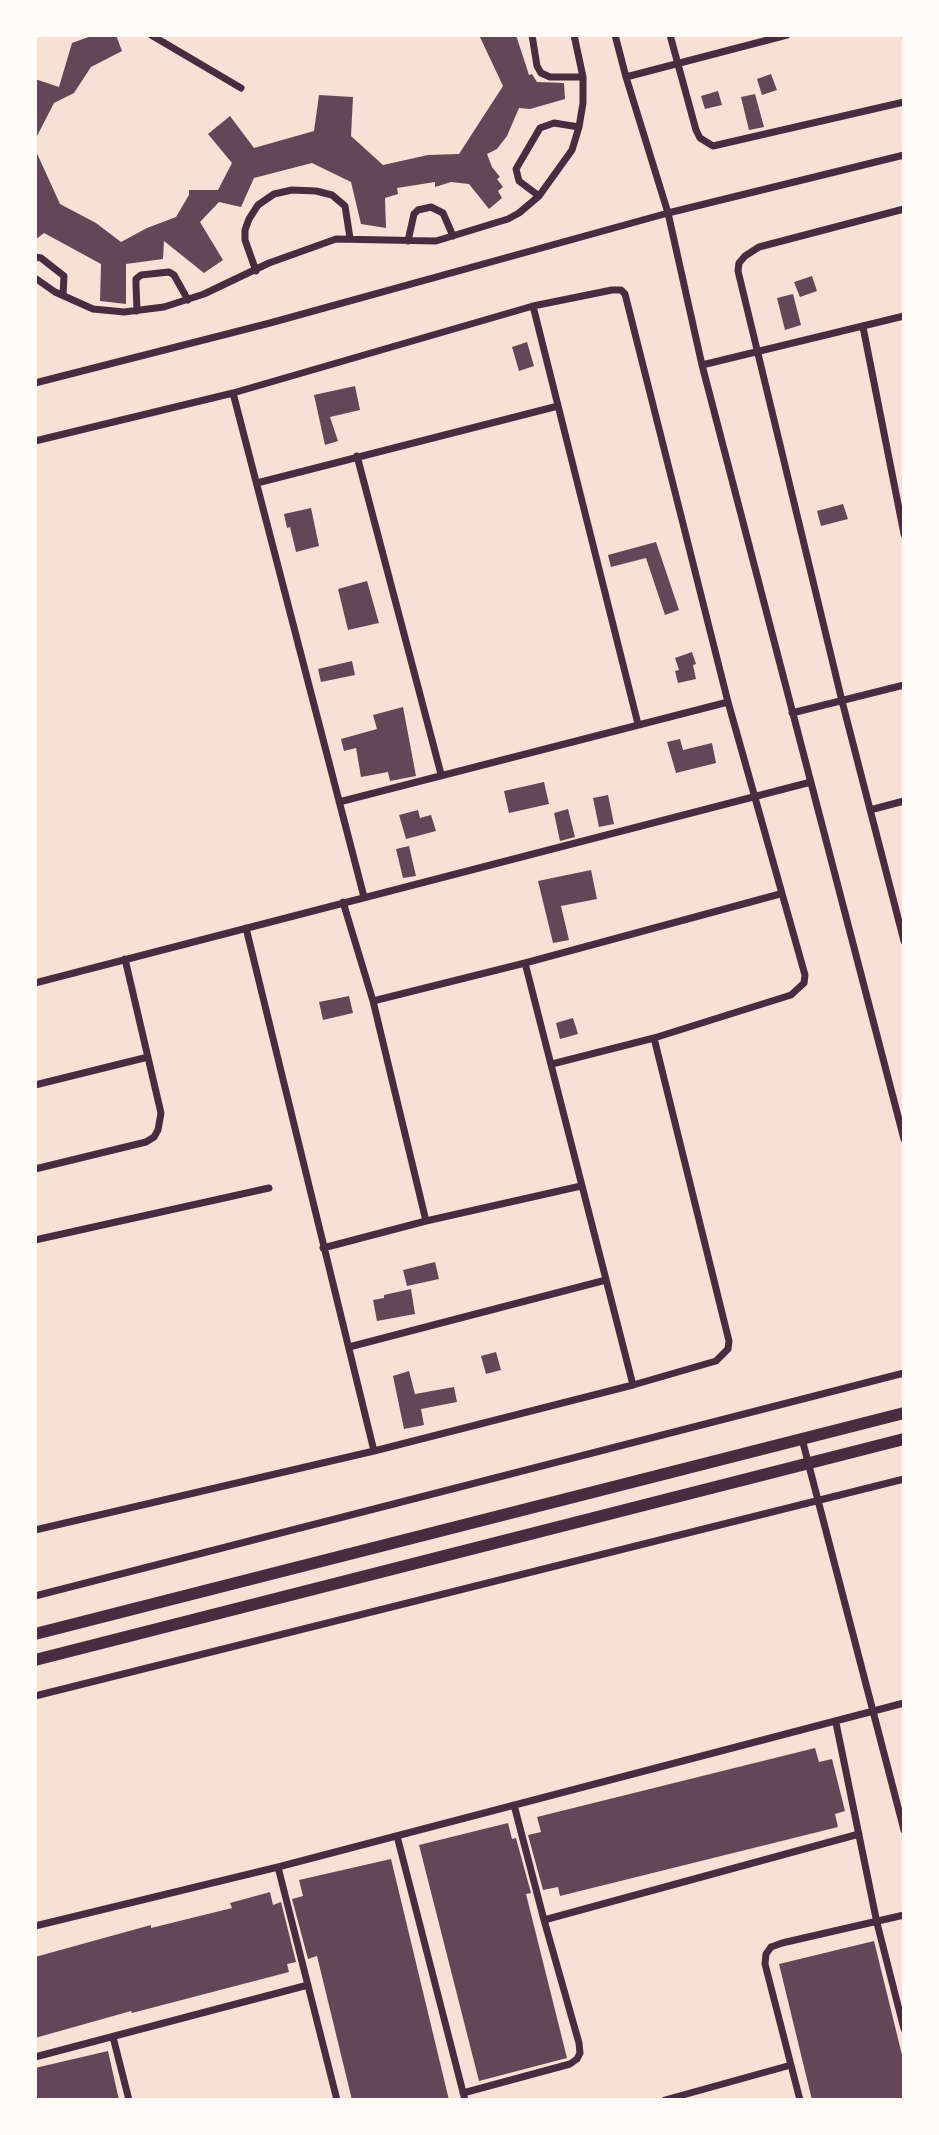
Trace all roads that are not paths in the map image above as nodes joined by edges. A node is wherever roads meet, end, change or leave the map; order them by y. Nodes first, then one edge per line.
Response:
1 (151, 35) edge
2 (531, 35) edge
3 (574, 35) edge
4 (615, 35) edge
5 (670, 35) edge
6 (787, 35) edge
7 (778, 36) edge
8 (677, 63) junction
9 (626, 76) junction
10 (583, 77) junction
11 (241, 88) dead end
12 (904, 102) edge
13 (579, 127) junction
14 (904, 155) edge
15 (539, 196) junction
16 (904, 209) edge
17 (668, 213) junction
18 (453, 236) junction
19 (350, 237) junction
20 (408, 241) junction
21 (35, 257) edge
22 (256, 271) junction
23 (35, 278) edge
24 (63, 295) junction
25 (188, 300) junction
26 (533, 306) junction
27 (137, 311) junction
28 (904, 316) edge
29 (863, 327) junction
30 (757, 352) junction
31 (702, 365) junction
32 (35, 383) edge
33 (233, 393) junction
34 (558, 406) junction
35 (35, 441) edge
36 (357, 456) junction
37 (257, 482) junction
38 (904, 534) edge
39 (904, 685) edge
40 (842, 701) junction
41 (727, 702) junction
42 (792, 713) junction
43 (638, 724) junction
44 (440, 774) junction
45 (811, 782) junction
46 (753, 797) junction
47 (904, 801) edge
48 (339, 802) junction
49 (870, 810) junction
50 (780, 894) junction
51 (364, 897) junction
52 (343, 902) junction
53 (901, 921) edge
54 (246, 928) junction
55 (904, 941) edge
56 (125, 960) junction
57 (525, 963) junction
58 (35, 983) edge
59 (373, 1000) junction
60 (654, 1038) junction
61 (148, 1057) junction
62 (552, 1065) junction
63 (35, 1085) edge
64 (904, 1139) edge
65 (35, 1169) edge
66 (581, 1186) junction
67 (269, 1188) dead end
68 (426, 1221) junction
69 (35, 1240) edge
70 (323, 1248) junction
71 (606, 1280) junction
72 (349, 1347) junction
73 (904, 1373) edge
74 (632, 1385) junction
75 (904, 1413) edge
76 (802, 1439) junction
77 (904, 1439) edge
78 (374, 1451) junction
79 (809, 1464) junction
80 (904, 1479) edge
81 (819, 1502) junction
82 (35, 1530) edge
83 (35, 1595) edge
84 (35, 1634) edge
85 (35, 1660) edge
86 (35, 1696) edge
87 (904, 1703) edge
88 (873, 1711) junction
89 (836, 1723) junction
90 (514, 1805) junction
91 (904, 1830) edge
92 (859, 1834) junction
93 (397, 1836) junction
94 (278, 1867) junction
95 (904, 1915) edge
96 (544, 1920) junction
97 (877, 1923) junction
98 (35, 1926) edge
99 (308, 1985) junction
100 (904, 2029) edge
101 (113, 2037) junction
102 (35, 2057) edge
103 (791, 2065) junction
104 (464, 2096) edge
105 (129, 2100) edge
106 (337, 2100) edge
107 (665, 2100) edge
108 (800, 2100) edge

1 - 11 street
2 - 10 street
3 - 10 street
4 - 9 street
5 - 8 street
6 - 7 street
7 - 8 street
8 - 9 street
8 - 12 street
9 - 17 street
10 - 13 street
13 - 15 street
13 - 15 street
14 - 17 street
15 - 18 street
16 - 30 street
17 - 31 street
17 - 32 street
18 - 20 street
18 - 20 street
19 - 20 street
19 - 22 street
19 - 22 street
21 - 24 street
22 - 25 street
23 - 24 street
24 - 27 street
25 - 27 street
25 - 27 street
26 - 33 street
26 - 34 street
26 - 41 street
28 - 29 street
29 - 30 street
29 - 38 street
30 - 31 street
30 - 40 street
31 - 42 street
33 - 35 street
33 - 37 street
34 - 36 street
34 - 43 street
36 - 37 street
36 - 44 street
37 - 48 street
39 - 40 street
40 - 42 street
40 - 49 street
41 - 43 street
41 - 46 street
42 - 45 street
43 - 44 street
44 - 48 street
45 - 46 street
45 - 64 street
46 - 50 street
46 - 51 street
47 - 49 street
48 - 51 street
49 - 53 street
50 - 57 street
50 - 60 street
51 - 52 street
52 - 54 street
52 - 59 street
53 - 55 street
54 - 56 street
54 - 70 street
56 - 58 street
56 - 61 street
57 - 59 street
57 - 62 street
59 - 68 street
60 - 62 street
60 - 74 street
61 - 63 street
61 - 65 street
62 - 66 street
66 - 68 street
66 - 71 street
67 - 69 street
68 - 70 street
70 - 72 street
71 - 72 street
71 - 74 street
72 - 78 street
73 - 83 street
74 - 78 street
75 - 76 street
76 - 79 street
76 - 84 street
77 - 79 street
78 - 82 street
79 - 81 street
79 - 85 street
80 - 81 street
81 - 86 street
81 - 88 street
87 - 88 street
88 - 89 street
88 - 91 street
89 - 90 street
89 - 92 street
90 - 93 street
90 - 96 street
92 - 96 street
92 - 97 street
93 - 94 street
93 - 104 street
94 - 98 street
94 - 99 street
95 - 97 street
96 - 104 street
97 - 100 street
97 - 103 street
99 - 101 street
99 - 106 street
101 - 102 street
101 - 105 street
103 - 107 street
103 - 108 street

